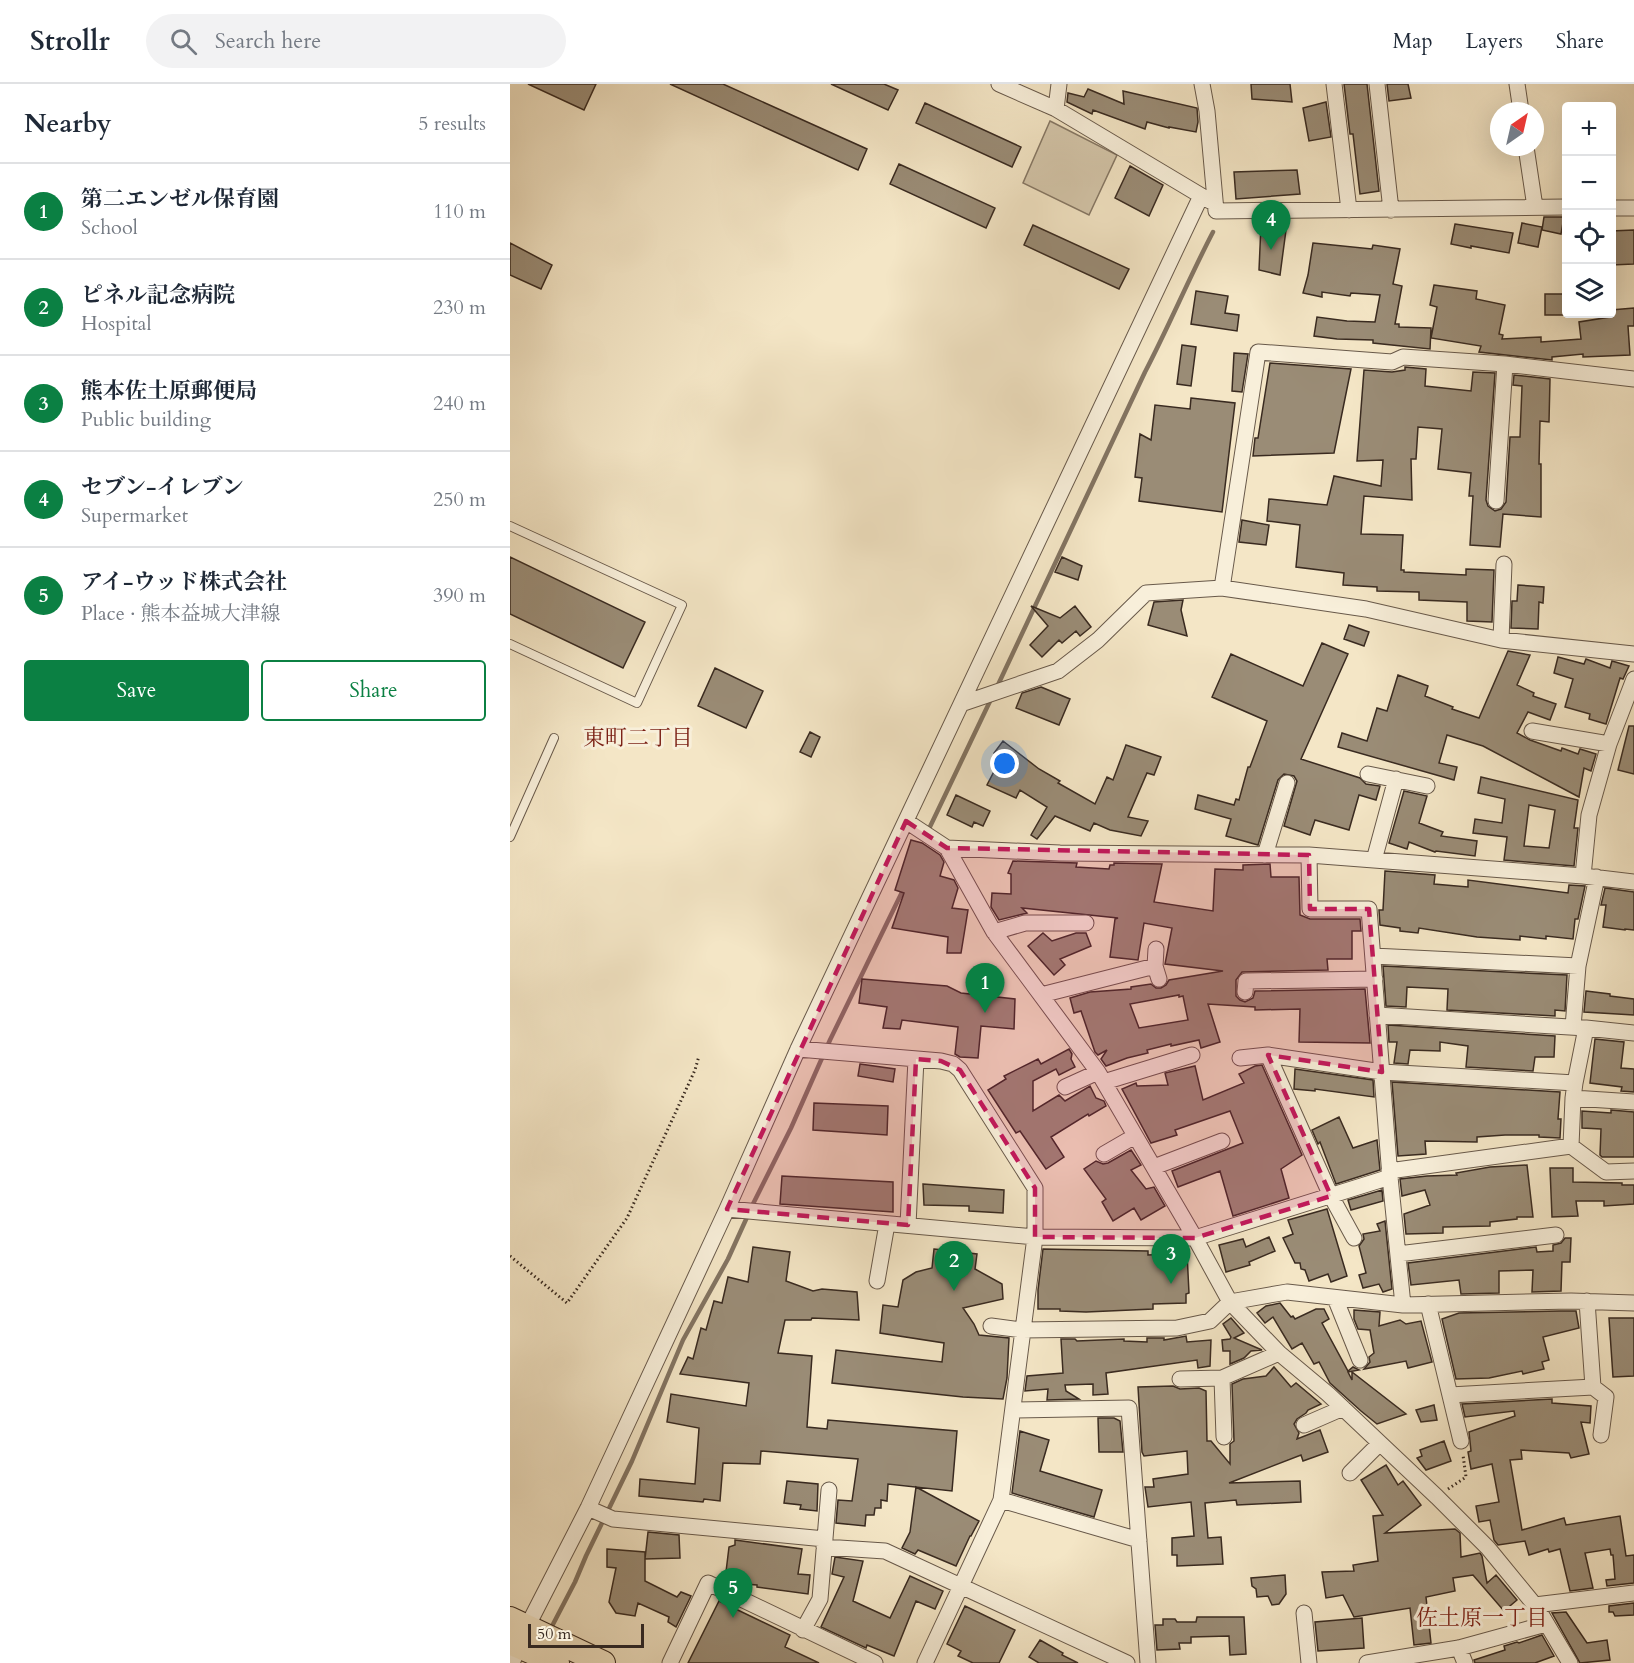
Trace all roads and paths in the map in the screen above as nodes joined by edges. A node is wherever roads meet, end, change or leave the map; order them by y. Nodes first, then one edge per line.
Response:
1 (999, 84) edge
2 (1059, 84) edge
3 (1202, 84) edge
4 (1334, 84) edge
5 (1377, 84) edge
6 (1517, 84) edge
7 (1520, 102) edge
8 (1056, 109) junction
9 (1527, 156) edge
10 (1201, 196) junction
11 (1215, 204) junction
12 (1535, 207) junction
13 (1562, 207) edge
14 (1616, 208) edge
15 (1634, 208) edge
16 (1349, 210) junction
17 (1391, 210) junction
18 (1505, 364) junction
19 (1634, 379) edge
20 (1496, 501) dead end
21 (510, 526) edge
22 (1504, 564) dead end
23 (1222, 588) junction
24 (1501, 640) junction
25 (510, 644) edge
26 (1634, 654) edge
27 (1634, 679) edge
28 (961, 704) junction
29 (1532, 731) dead end
30 (554, 738) dead end
31 (1608, 744) junction
32 (1368, 774) dead end
33 (1396, 779) junction
34 (1287, 783) dead end
35 (1427, 786) dead end
36 (906, 821) junction
37 (510, 837) edge
38 (947, 848) junction
39 (1266, 855) junction
40 (1309, 855) junction
41 (1374, 860) junction
42 (1590, 877) junction
43 (1634, 882) edge
44 (1086, 923) dead end
45 (994, 932) junction
46 (1156, 949) dead end
47 (1373, 956) junction
48 (1578, 966) junction
49 (1375, 979) junction
50 (1245, 993) dead end
51 (1041, 995) junction
52 (1377, 1015) junction
53 (1580, 1027) junction
54 (1634, 1033) edge
55 (798, 1048) junction
56 (1192, 1055) dead end
57 (1268, 1055) junction
58 (699, 1056) dead end
59 (1240, 1058) dead end
60 (916, 1059) junction
61 (1382, 1072) junction
62 (1101, 1077) junction
63 (1065, 1087) dead end
64 (1574, 1090) junction
65 (1634, 1102) edge
66 (1135, 1136) junction
67 (1222, 1141) dead end
68 (1571, 1146) junction
69 (1104, 1154) dead end
70 (1154, 1167) junction
71 (1634, 1171) edge
72 (1389, 1174) junction
73 (1331, 1196) junction
74 (727, 1209) junction
75 (887, 1224) junction
76 (908, 1226) junction
77 (1556, 1235) dead end
78 (1035, 1237) junction
79 (1195, 1238) junction
80 (1354, 1238) dead end
81 (1398, 1254) junction
82 (510, 1256) edge
83 (877, 1281) dead end
84 (1335, 1298) junction
85 (1587, 1301) junction
86 (1230, 1302) junction
87 (1634, 1303) edge
88 (1428, 1304) junction
89 (1403, 1305) junction
90 (991, 1326) dead end
91 (1022, 1330) junction
92 (1279, 1353) junction
93 (1360, 1360) dead end
94 (1222, 1378) junction
95 (1180, 1379) dead end
96 (1593, 1387) junction
97 (1450, 1395) junction
98 (1343, 1408) junction
99 (1013, 1410) junction
100 (1304, 1425) dead end
101 (1601, 1435) dead end
102 (1224, 1437) dead end
103 (1461, 1441) joint
104 (1380, 1443) junction
105 (1350, 1473) dead end
106 (829, 1490) dead end
107 (1437, 1497) junction
108 (1001, 1500) junction
109 (588, 1508) junction
110 (1138, 1540) junction
111 (825, 1543) junction
112 (962, 1587) junction
113 (1634, 1593) edge
114 (1535, 1605) junction
115 (1304, 1612) dead end
116 (1546, 1624) junction
117 (803, 1630) junction
118 (516, 1639) edge
119 (1459, 1648) junction
120 (557, 1663) edge
121 (603, 1663) edge
122 (669, 1663) edge
123 (875, 1663) edge
124 (925, 1663) edge
125 (1127, 1663) edge
126 (1148, 1663) edge
127 (1309, 1663) edge
128 (1372, 1663) edge
129 (1466, 1663) edge
130 (1570, 1663) edge

1 - 8 street
2 - 8 street
3 - 11 street
4 - 16 street
5 - 17 street
6 - 7 street
8 - 10 street
9 - 12 street
10 - 11 street
10 - 28 street
11 - 16 street
12 - 13 street
12 - 17 street
14 - 15 street
16 - 17 street
18 - 19 street
18 - 20 street
18 - 23 street
21 - 25 lane
22 - 24 street
23 - 24 street
23 - 28 street
24 - 26 street
27 - 31 street
28 - 36 street
29 - 31 street
30 - 37 lane
31 - 42 street
32 - 33 street
33 - 35 street
33 - 41 street
34 - 39 street
36 - 38 street
36 - 55 street
38 - 39 street
38 - 45 street
39 - 40 street
40 - 41 street
40 - 47 street
41 - 42 street
42 - 43 street
42 - 48 street
44 - 45 street
45 - 51 street
46 - 51 street
47 - 48 street
47 - 49 street
48 - 53 street
49 - 50 street
49 - 52 street
51 - 62 street
52 - 53 street
52 - 61 street
53 - 54 street
53 - 64 street
55 - 60 street
55 - 74 street
56 - 62 street
57 - 59 street
57 - 61 street
57 - 73 street
58 - 82 path
60 - 76 street
60 - 78 street
61 - 64 street
61 - 72 street
62 - 63 street
62 - 66 street
64 - 65 street
64 - 68 street
66 - 69 street
66 - 70 street
67 - 70 street
68 - 71 street
68 - 72 street
70 - 79 street
72 - 73 street
72 - 81 street
73 - 79 street
73 - 80 street
74 - 75 street
74 - 109 street
75 - 76 street
75 - 83 street
76 - 78 street
77 - 81 street
78 - 79 street
78 - 91 street
79 - 86 street
81 - 89 street
84 - 86 street
84 - 89 street
84 - 93 street
85 - 87 street
85 - 88 street
85 - 96 street
86 - 91 street
86 - 92 street
88 - 89 street
88 - 97 street
90 - 91 street
91 - 99 street
92 - 94 street
92 - 98 street
94 - 95 street
94 - 102 street
96 - 97 street
96 - 101 street
97 - 103 street
98 - 100 street
98 - 104 street
99 - 108 street
99 - 110 street
103 - 107 path
104 - 105 street
104 - 107 street
106 - 111 street
107 - 114 street
108 - 110 street
108 - 112 street
109 - 111 street
109 - 118 street
110 - 126 street
111 - 112 street
111 - 117 street
112 - 124 street
112 - 125 street
113 - 114 street
114 - 116 street
115 - 127 street
116 - 119 street
116 - 130 street
117 - 122 street
117 - 123 street
118 - 120 main road
118 - 121 main road
119 - 128 street
119 - 129 street

